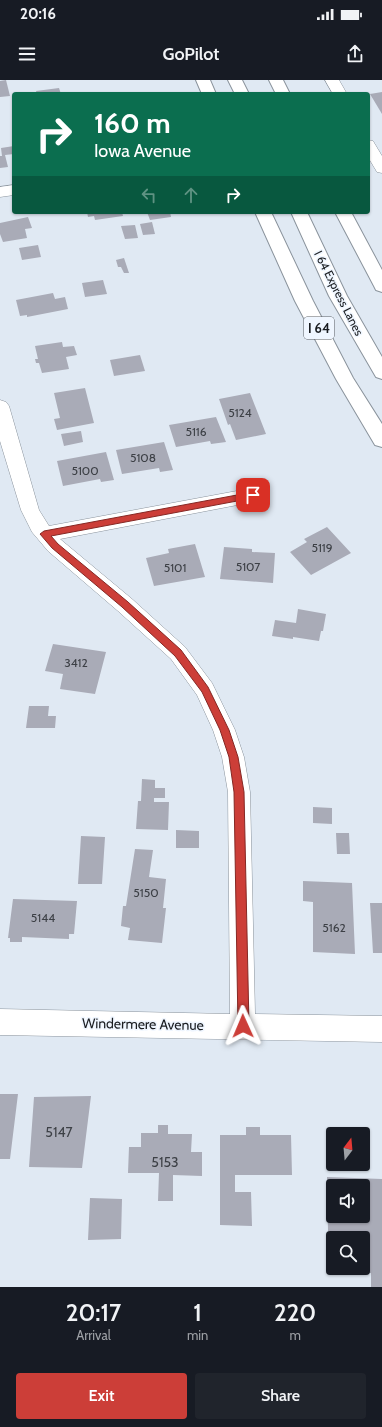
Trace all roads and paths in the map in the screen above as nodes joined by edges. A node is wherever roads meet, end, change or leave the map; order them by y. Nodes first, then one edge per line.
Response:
1 (203, 80) edge
2 (235, 80) edge
3 (276, 80) edge
4 (332, 80) edge
5 (208, 92) edge
6 (241, 92) edge
7 (282, 92) edge
8 (339, 92) edge
9 (382, 138) edge
10 (370, 140) edge
11 (370, 148) edge
12 (382, 169) edge
13 (12, 190) edge
14 (0, 192) edge
15 (264, 214) edge
16 (300, 214) edge
17 (344, 214) edge
18 (382, 286) edge
19 (382, 373) edge
20 (0, 406) edge
21 (382, 440) edge
22 (253, 495) dead end
23 (44, 534) junction
24 (0, 1022) edge
25 (243, 1026) junction
26 (382, 1029) edge

1 - 5 highway
2 - 6 highway
3 - 7 highway
4 - 8 street
9 - 10 street
11 - 12 street
13 - 14 street
15 - 21 highway, I 64
16 - 19 highway, I 64 Express Lanes
17 - 18 highway
20 - 23 street
22 - 23 street
23 - 25 street
24 - 25 street, Windermere Avenue
25 - 26 street, Windermere Avenue

